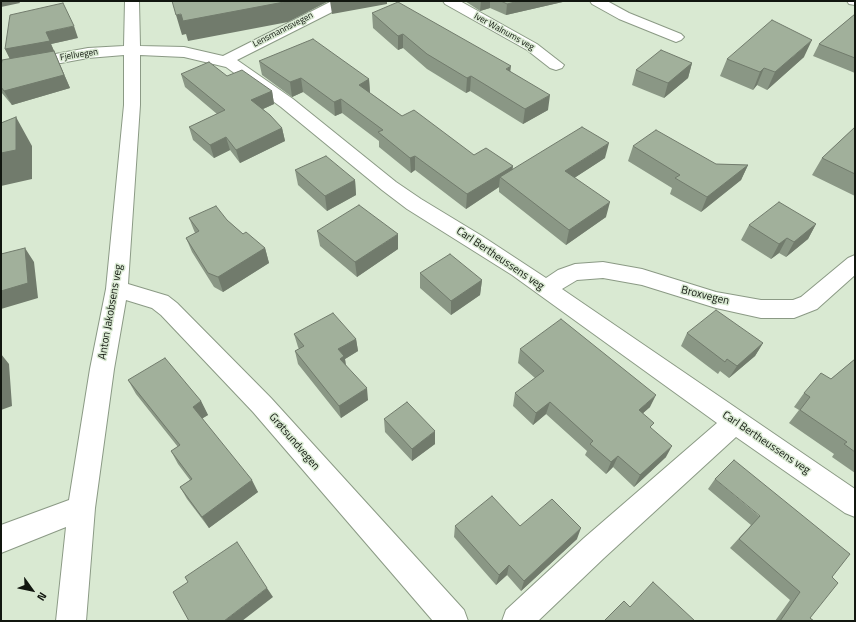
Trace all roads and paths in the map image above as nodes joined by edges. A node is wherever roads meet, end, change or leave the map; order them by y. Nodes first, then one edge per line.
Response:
1 (132, 1) edge
2 (343, 1) edge
3 (450, 1) edge
4 (597, 1) edge
5 (676, 38) dead end
6 (133, 50) junction
7 (224, 61) junction
8 (556, 66) dead end
9 (1, 68) edge
10 (855, 263) edge
11 (117, 289) junction
12 (545, 289) junction
13 (735, 422) junction
14 (855, 504) edge
15 (81, 508) junction
16 (1, 539) edge
17 (71, 621) edge
18 (453, 621) edge
19 (518, 621) edge

1 - 6 street, Anton Jakobsens veg
2 - 7 street, Lensmannsvegen
3 - 8 street, Iver Walnums veg
4 - 5 street
6 - 7 street, Carl Bertheussens veg
6 - 9 street, Fjellvegen
6 - 11 street, Anton Jakobsens veg
7 - 12 street, Carl Bertheussens veg
10 - 12 street, Broxvegen
11 - 15 street, Anton Jakobsens veg
11 - 18 street, Grøtsundvegen
12 - 13 street, Carl Bertheussens veg
13 - 14 street, Carl Bertheussens veg
13 - 19 street
15 - 16 street
15 - 17 street, Anton Jakobsens veg

